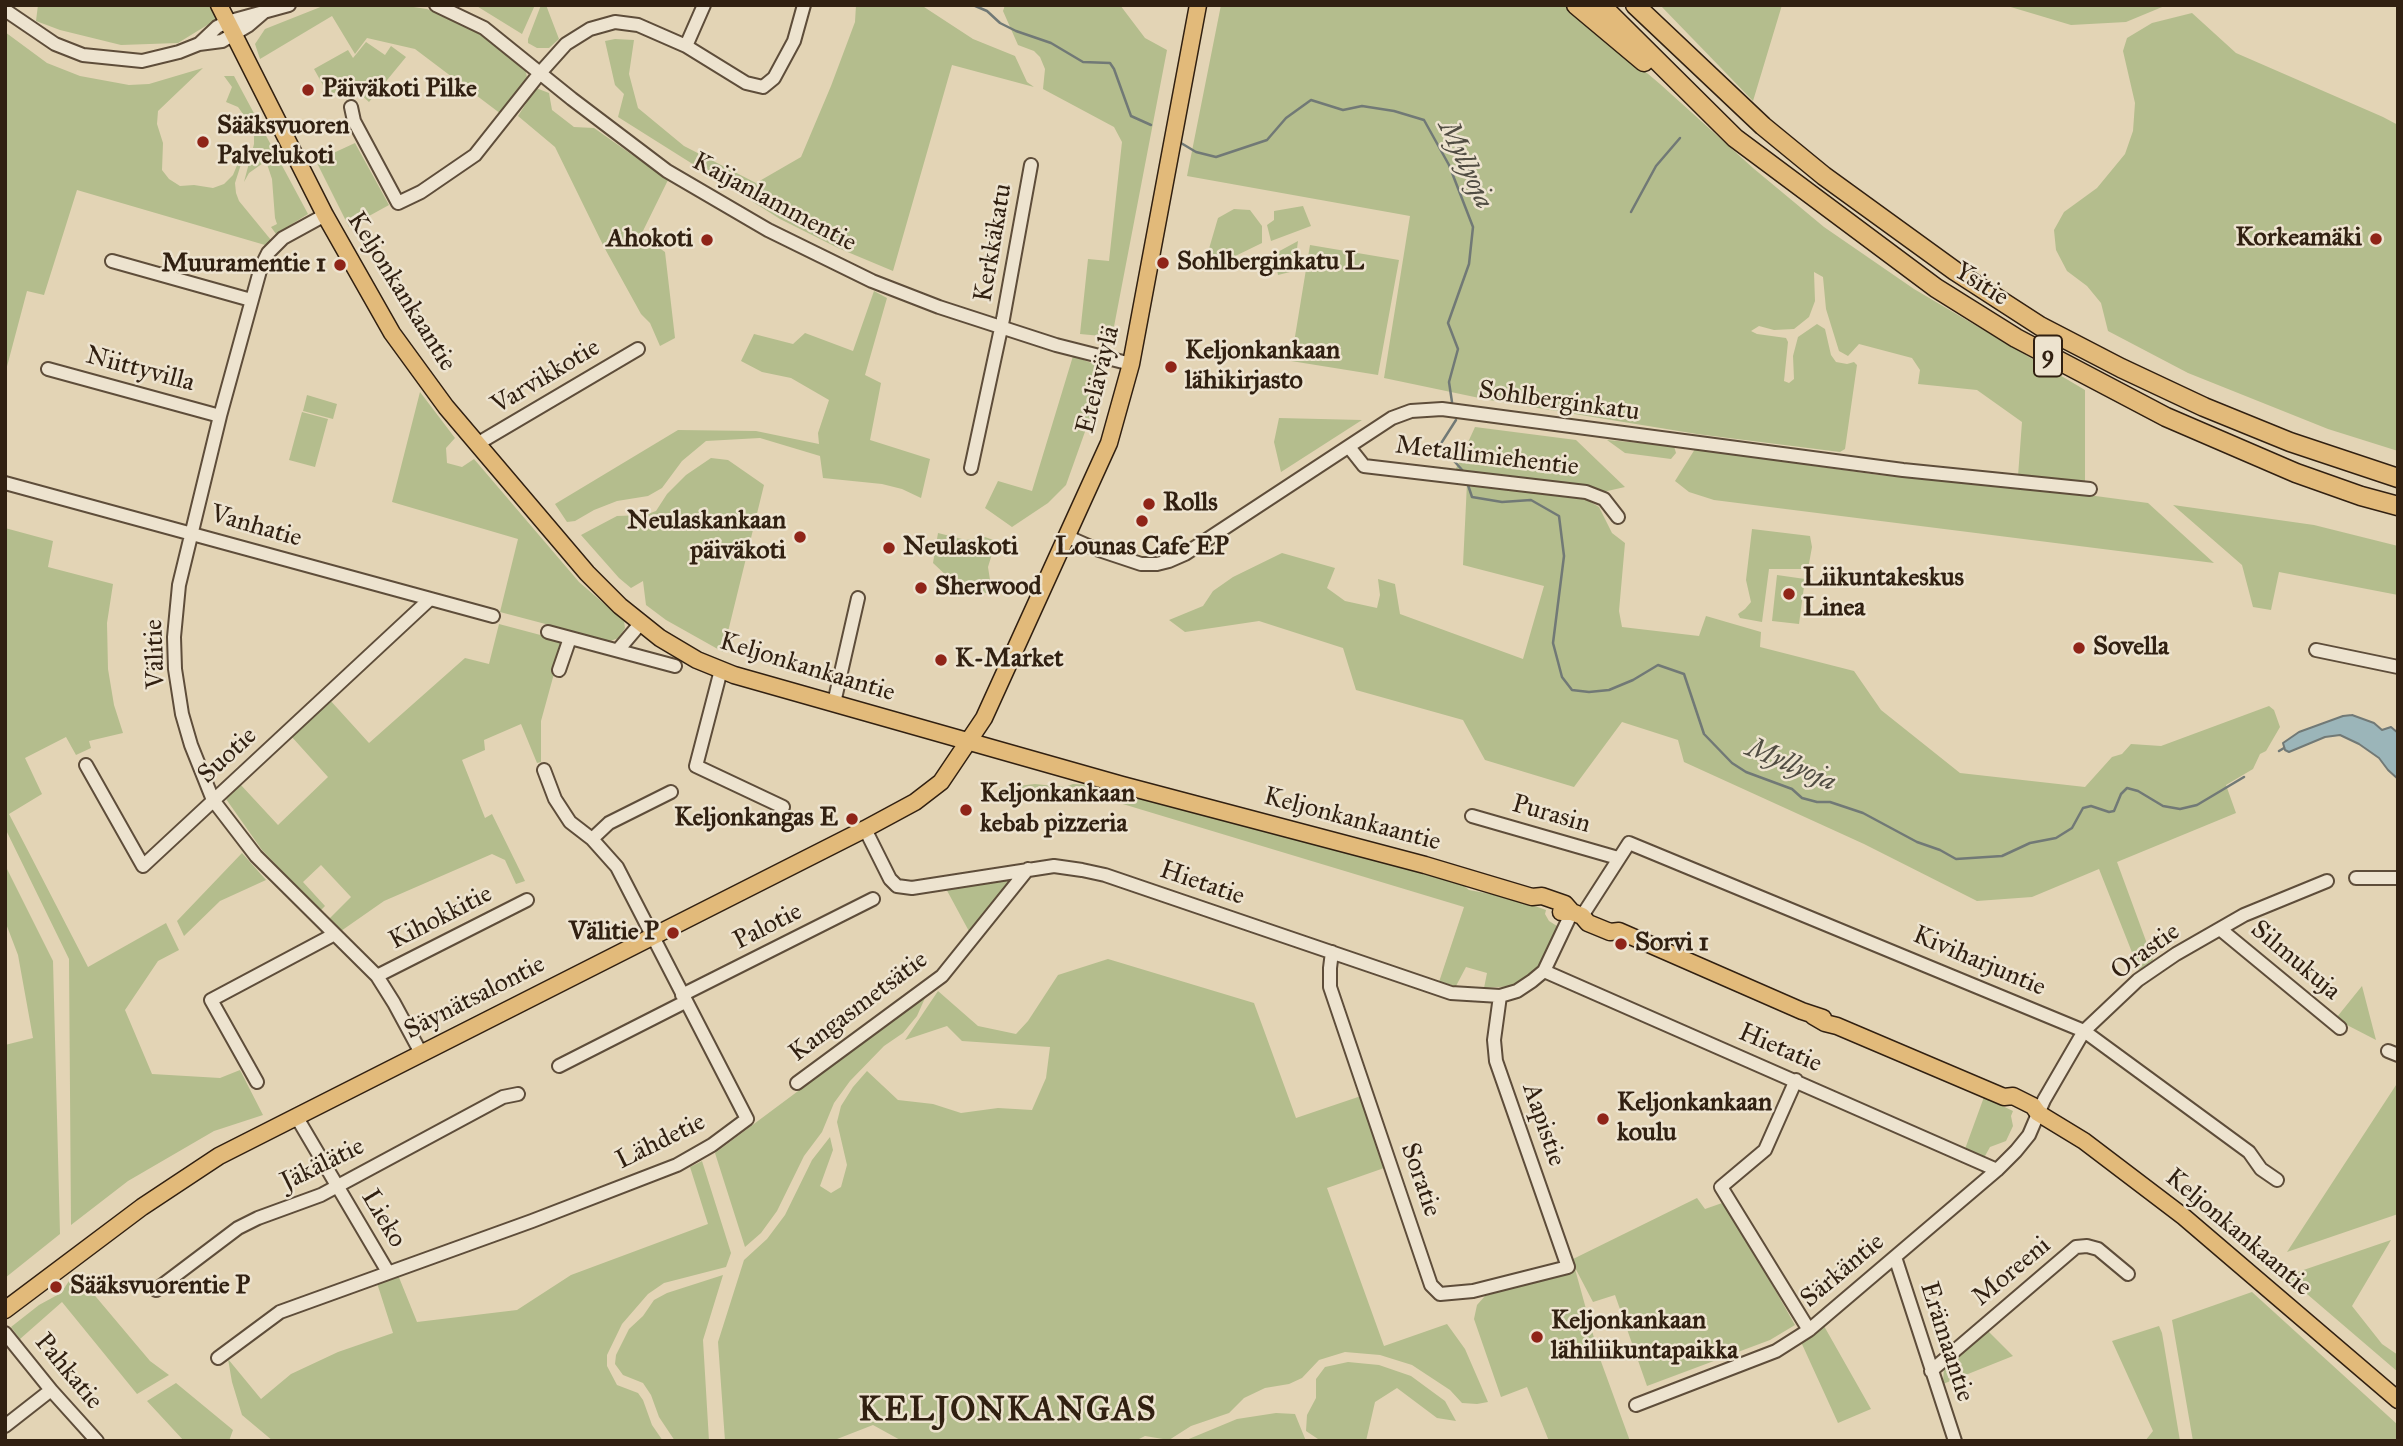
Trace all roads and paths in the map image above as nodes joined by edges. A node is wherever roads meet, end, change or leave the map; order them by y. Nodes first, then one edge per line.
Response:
1 (219, 5) edge
2 (289, 5) edge
3 (436, 5) edge
4 (704, 5) edge
5 (804, 5) edge
6 (1198, 5) edge
7 (1576, 5) edge
8 (1601, 5) edge
9 (1635, 5) edge
10 (5, 10) edge
11 (230, 29) junction
12 (685, 46) junction
13 (540, 73) junction
14 (351, 107) dead end
15 (1735, 138) junction
16 (1031, 165) dead end
17 (325, 215) junction
18 (112, 261) dead end
19 (251, 300) junction
20 (1001, 329) junction
21 (638, 349) dead end
22 (1131, 364) junction
23 (48, 369) dead end
24 (220, 416) junction
25 (477, 444) junction
26 (1349, 447) junction
27 (971, 468) dead end
28 (2398, 478) edge
29 (5, 483) edge
30 (2090, 489) dead end
31 (2398, 506) edge
32 (1618, 517) dead end
33 (192, 532) junction
34 (1068, 537) junction
35 (858, 598) dead end
36 (429, 600) junction
37 (493, 616) dead end
38 (640, 624) junction
39 (548, 632) dead end
40 (570, 638) junction
41 (618, 650) junction
42 (2316, 650) dead end
43 (674, 666) dead end
44 (2398, 667) edge
45 (559, 670) dead end
46 (721, 670) junction
47 (834, 703) junction
48 (970, 741) junction
49 (86, 765) dead end
50 (544, 770) dead end
51 (671, 792) dead end
52 (214, 800) junction
53 (783, 807) dead end
54 (1472, 816) dead end
55 (865, 829) junction
56 (592, 839) junction
57 (1629, 843) joint
58 (1618, 858) junction
59 (1028, 869) junction
60 (2356, 878) dead end
61 (2398, 878) edge
62 (2327, 881) dead end
63 (873, 899) dead end
64 (527, 900) dead end
65 (1577, 914) junction
66 (2220, 929) junction
67 (333, 935) junction
68 (653, 936) junction
69 (1332, 952) junction
70 (1544, 971) junction
71 (377, 976) junction
72 (1500, 996) junction
73 (684, 998) junction
74 (2340, 1028) dead end
75 (2084, 1031) junction
76 (421, 1053) junction
77 (559, 1066) dead end
78 (1796, 1080) junction
79 (257, 1082) dead end
80 (797, 1083) dead end
81 (518, 1094) dead end
82 (2038, 1113) junction
83 (296, 1116) junction
84 (1997, 1170) junction
85 (2277, 1180) dead end
86 (337, 1186) junction
87 (1895, 1257) junction
88 (1568, 1266) joint
89 (388, 1272) junction
90 (2128, 1274) dead end
91 (156, 1290) dead end
92 (5, 1310) edge
93 (1809, 1330) junction
94 (5, 1333) edge
95 (218, 1358) dead end
96 (1931, 1371) junction
97 (51, 1390) junction
98 (2398, 1400) edge
99 (1636, 1405) dead end
100 (5, 1426) edge
101 (97, 1441) edge
102 (1955, 1441) edge

1 - 11 main road, Keljonkankaantie
2 - 11 street
3 - 13 street, Kaijanlammentie
4 - 12 street
5 - 12 street
6 - 22 main road, Eteläväylä
7 - 15 highway
8 - 15 highway, Ysitie / 9
9 - 28 highway, Ysitie / 9
10 - 11 street
11 - 17 main road, Keljonkankaantie
12 - 13 street
13 - 14 street
13 - 20 street, Kaijanlammentie
15 - 31 highway, Ysitie / 9
16 - 20 street, Kerkkäkatu
17 - 19 street, Välitie
17 - 25 main road, Keljonkankaantie
18 - 19 street
19 - 24 street, Välitie
20 - 22 street, Kaijanlammentie
20 - 27 street, Kerkkäkatu
21 - 25 street, Varvikkotie
22 - 34 main road, Eteläväylä
23 - 24 street, Niittyvilla
24 - 33 street, Välitie
25 - 38 main road, Keljonkankaantie
26 - 30 street, Sohlberginkatu
26 - 32 street, Metallimiehentie
26 - 34 street, Sohlberginkatu
29 - 33 street, Vanhatie
33 - 36 street, Vanhatie
33 - 52 street, Välitie
34 - 48 main road, Eteläväylä
35 - 47 street
36 - 37 street, Vanhatie
36 - 52 street, Suotie
38 - 41 street
38 - 46 main road, Keljonkankaantie
39 - 40 street
40 - 41 street
40 - 45 street
41 - 43 street
42 - 44 street
46 - 47 main road, Keljonkankaantie
46 - 53 street
47 - 48 main road, Keljonkankaantie
48 - 55 main road, Säynätsalontie
48 - 65 main road, Keljonkankaantie
49 - 52 street, Suotie
50 - 56 street, Lähdetie
51 - 56 street
52 - 67 street, Välitie
54 - 58 street, Purasin
55 - 59 street, Hietatie
55 - 68 main road, Säynätsalontie
56 - 68 street, Lähdetie
57 - 58 street, Hietatie
57 - 75 street, Kiviharjuntie
58 - 65 street, Hietatie
59 - 69 street, Hietatie
59 - 80 street, Kangasmetsätie
60 - 61 street
62 - 66 street, Orastie
63 - 73 street, Palotie
64 - 71 street, Kihokkitie
65 - 70 street, Hietatie
65 - 82 main road, Keljonkankaantie
66 - 74 street, Silmukuja
66 - 75 street, Orastie
67 - 71 street, Välitie
67 - 79 street
68 - 73 street, Lähdetie
68 - 76 main road, Säynätsalontie
69 - 72 street, Hietatie
69 - 88 street, Soratie
70 - 72 street, Hietatie
70 - 78 street, Hietatie
71 - 76 street, Välitie
72 - 88 street, Aapistie
73 - 77 street, Palotie
73 - 89 street, Lähdetie
75 - 82 street, Orastie
75 - 85 street, Kiviharjuntie
76 - 83 main road, Säynätsalontie
78 - 84 street, Hietatie
78 - 93 street
81 - 86 street, Jäkälätie
82 - 84 street, Särkäntie
82 - 98 main road, Keljonkankaantie
83 - 86 street, Lieko
83 - 92 main road, Säynätsalontie
84 - 87 street, Särkäntie
86 - 89 street, Lieko
86 - 91 street, Jäkälätie
87 - 93 street, Särkäntie
87 - 96 street, Erämaantie
89 - 95 street, Lähdetie
90 - 96 street, Moreeni
93 - 99 street, Särkäntie
94 - 97 street, Pahkatie
96 - 102 street, Erämaantie
97 - 100 street
97 - 101 street, Pahkatie

